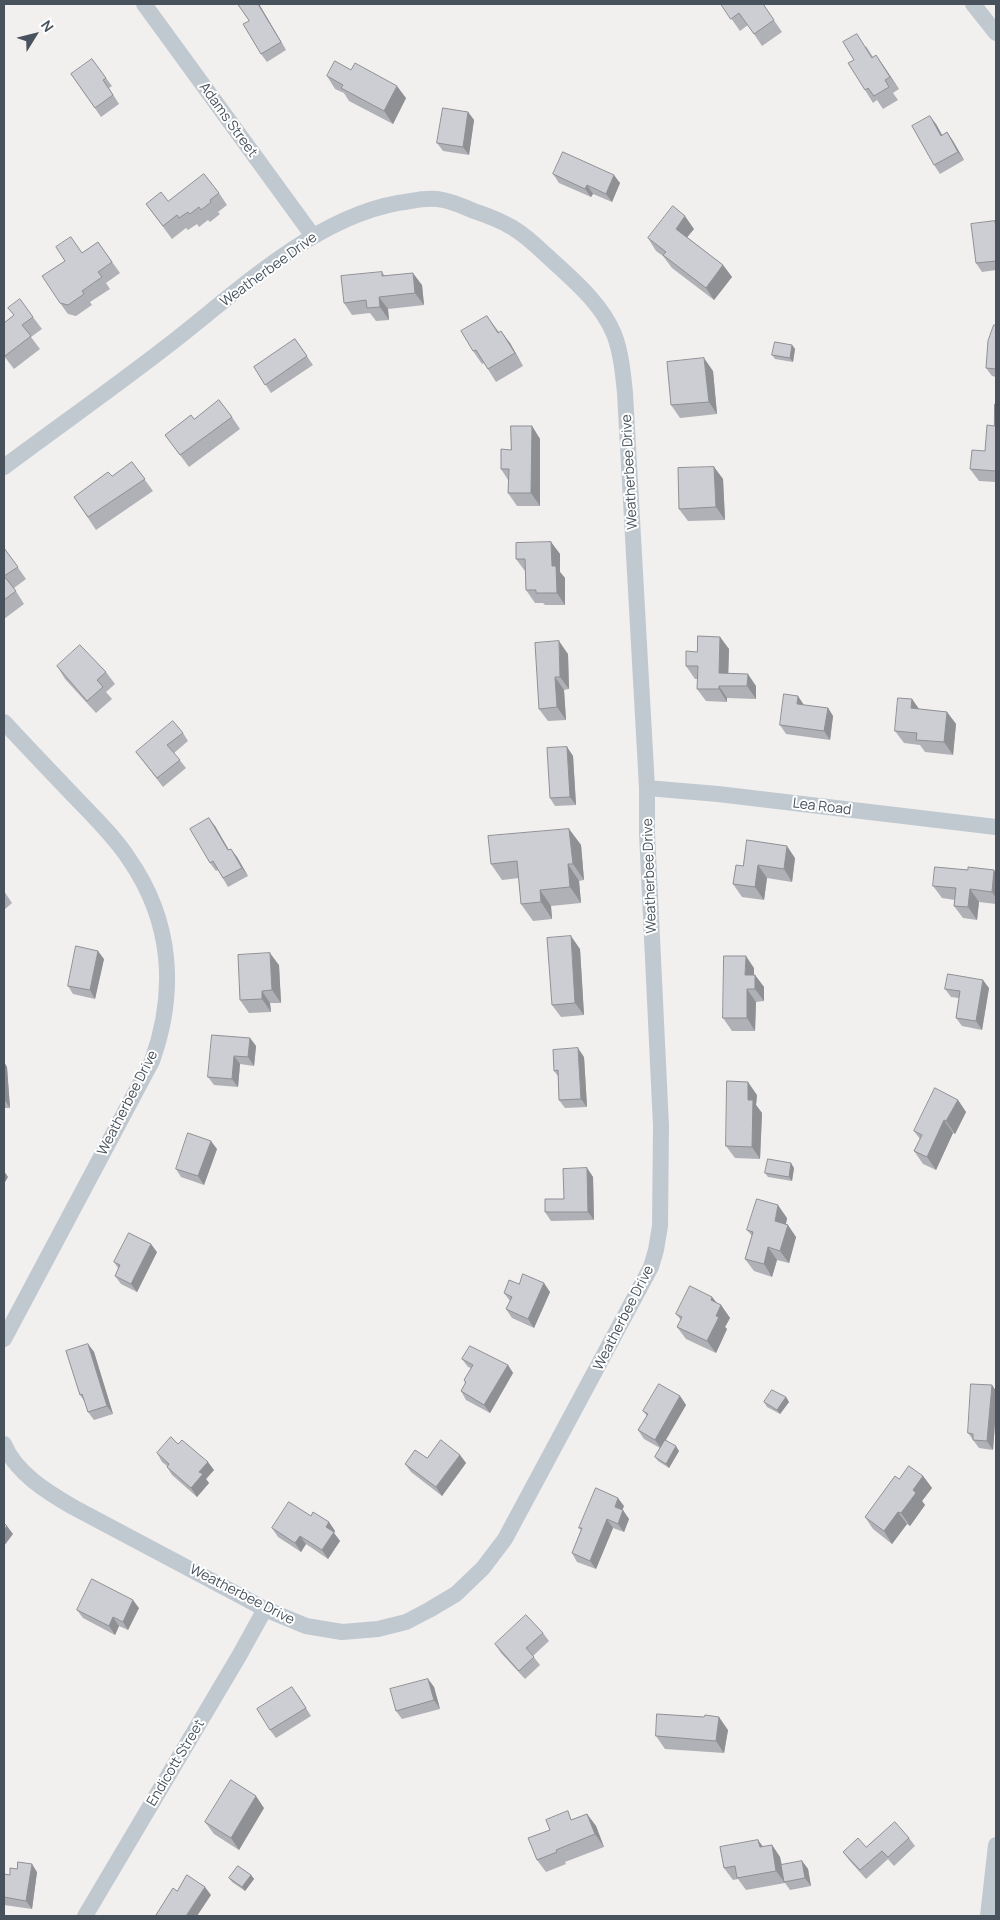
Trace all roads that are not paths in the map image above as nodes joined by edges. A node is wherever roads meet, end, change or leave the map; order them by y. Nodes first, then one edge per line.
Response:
1 (144, 4) edge
2 (973, 4) edge
3 (996, 33) edge
4 (312, 236) junction
5 (4, 467) edge
6 (4, 722) edge
7 (647, 788) junction
8 (996, 827) edge
9 (4, 1339) edge
10 (4, 1444) edge
11 (265, 1609) junction
12 (996, 1845) edge
13 (85, 1916) edge
14 (988, 1916) edge

1 - 4 street, Adams Street
2 - 3 street
4 - 5 street, Weatherbee Drive
4 - 7 street, Weatherbee Drive
6 - 9 street, Weatherbee Drive
7 - 8 street, Lea Road
7 - 11 street, Weatherbee Drive
10 - 11 street, Weatherbee Drive
11 - 13 street, Endicott Street
12 - 14 street

